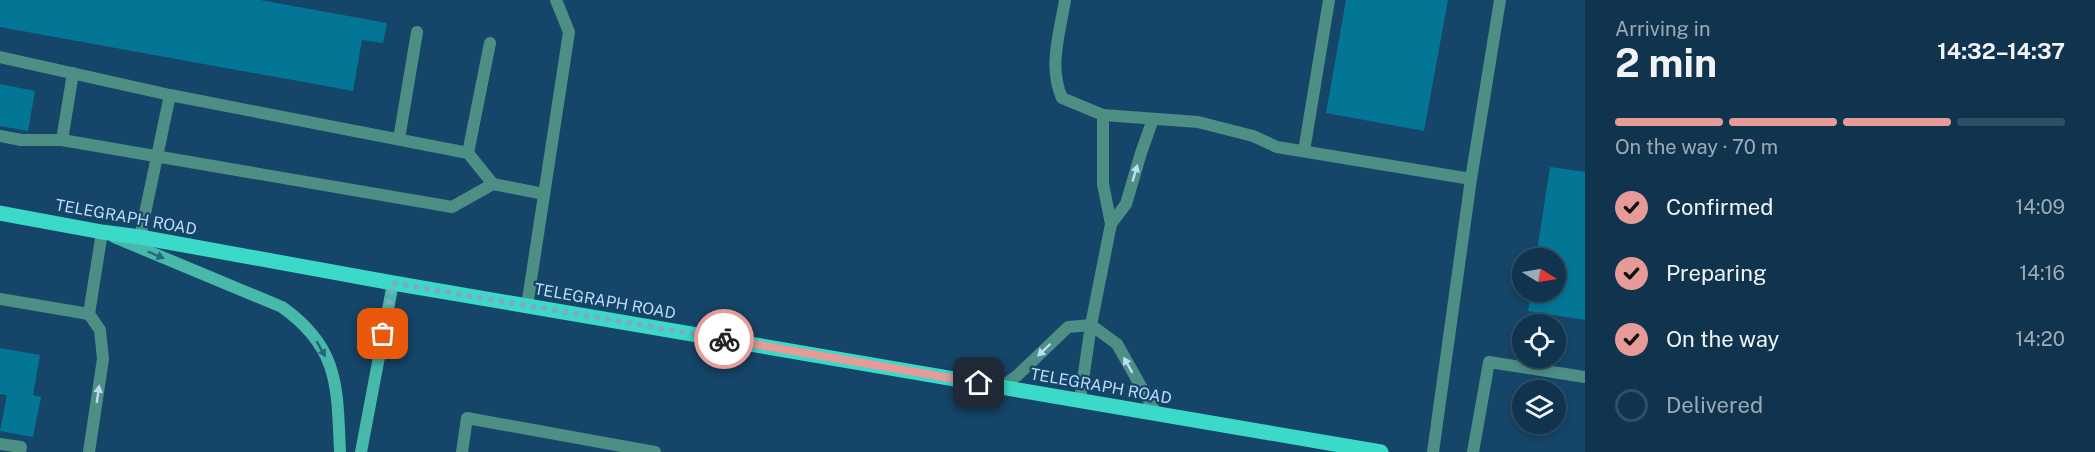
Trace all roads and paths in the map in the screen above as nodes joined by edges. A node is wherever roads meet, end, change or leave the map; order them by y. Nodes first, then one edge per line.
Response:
1 (556, 0) edge
2 (1065, 0) edge
3 (1329, 0) edge
4 (1500, 0) edge
5 (417, 32) dead end
6 (490, 43) dead end
7 (0, 57) edge
8 (73, 73) junction
9 (170, 95) junction
10 (1103, 115) junction
11 (1153, 119) junction
12 (0, 136) edge
13 (62, 140) junction
14 (399, 140) junction
15 (1304, 151) junction
16 (468, 153) junction
17 (157, 156) junction
18 (1471, 180) junction
19 (492, 184) junction
20 (544, 194) junction
21 (0, 213) edge
22 (1111, 224) junction
23 (102, 232) junction
24 (140, 237) junction
25 (393, 283) junction
26 (0, 299) edge
27 (527, 306) junction
28 (89, 314) junction
29 (1091, 325) junction
30 (1585, 377) edge
31 (1002, 387) junction
32 (1080, 400) junction
33 (1156, 413) junction
34 (0, 444) edge
35 (638, 450) edge
36 (20, 452) edge
37 (89, 452) edge
38 (340, 452) edge
39 (361, 452) edge
40 (462, 452) edge
41 (655, 452) edge
42 (1381, 452) edge
43 (1433, 452) edge
44 (1473, 452) edge

1 - 20 lane
2 - 10 lane
3 - 15 lane
4 - 18 lane
5 - 14 lane
6 - 16 lane
7 - 8 lane
8 - 9 lane
8 - 13 lane
9 - 14 lane
9 - 17 lane
10 - 11 lane
10 - 22 lane
11 - 15 lane
22 -> 11 lane
12 - 13 lane
13 - 17 lane
14 - 16 lane
15 - 18 lane
16 - 19 lane
17 - 19 lane
17 - 24 lane
18 - 43 lane
19 - 20 lane
20 - 27 lane
21 - 23 main road, TELEGRAPH ROAD
22 - 29 lane
23 - 24 main road, TELEGRAPH ROAD
23 - 28 lane
23 -> 38 street
24 - 25 main road, TELEGRAPH ROAD
25 - 27 main road, TELEGRAPH ROAD
25 - 39 street
26 - 28 lane
27 - 31 main road, TELEGRAPH ROAD
37 -> 28 lane
29 -> 31 lane
29 - 32 lane
33 -> 29 lane
30 - 44 lane
31 - 32 main road, TELEGRAPH ROAD
32 - 33 main road, TELEGRAPH ROAD
33 - 42 main road, TELEGRAPH ROAD
34 - 36 lane
35 - 40 lane
35 - 41 lane

